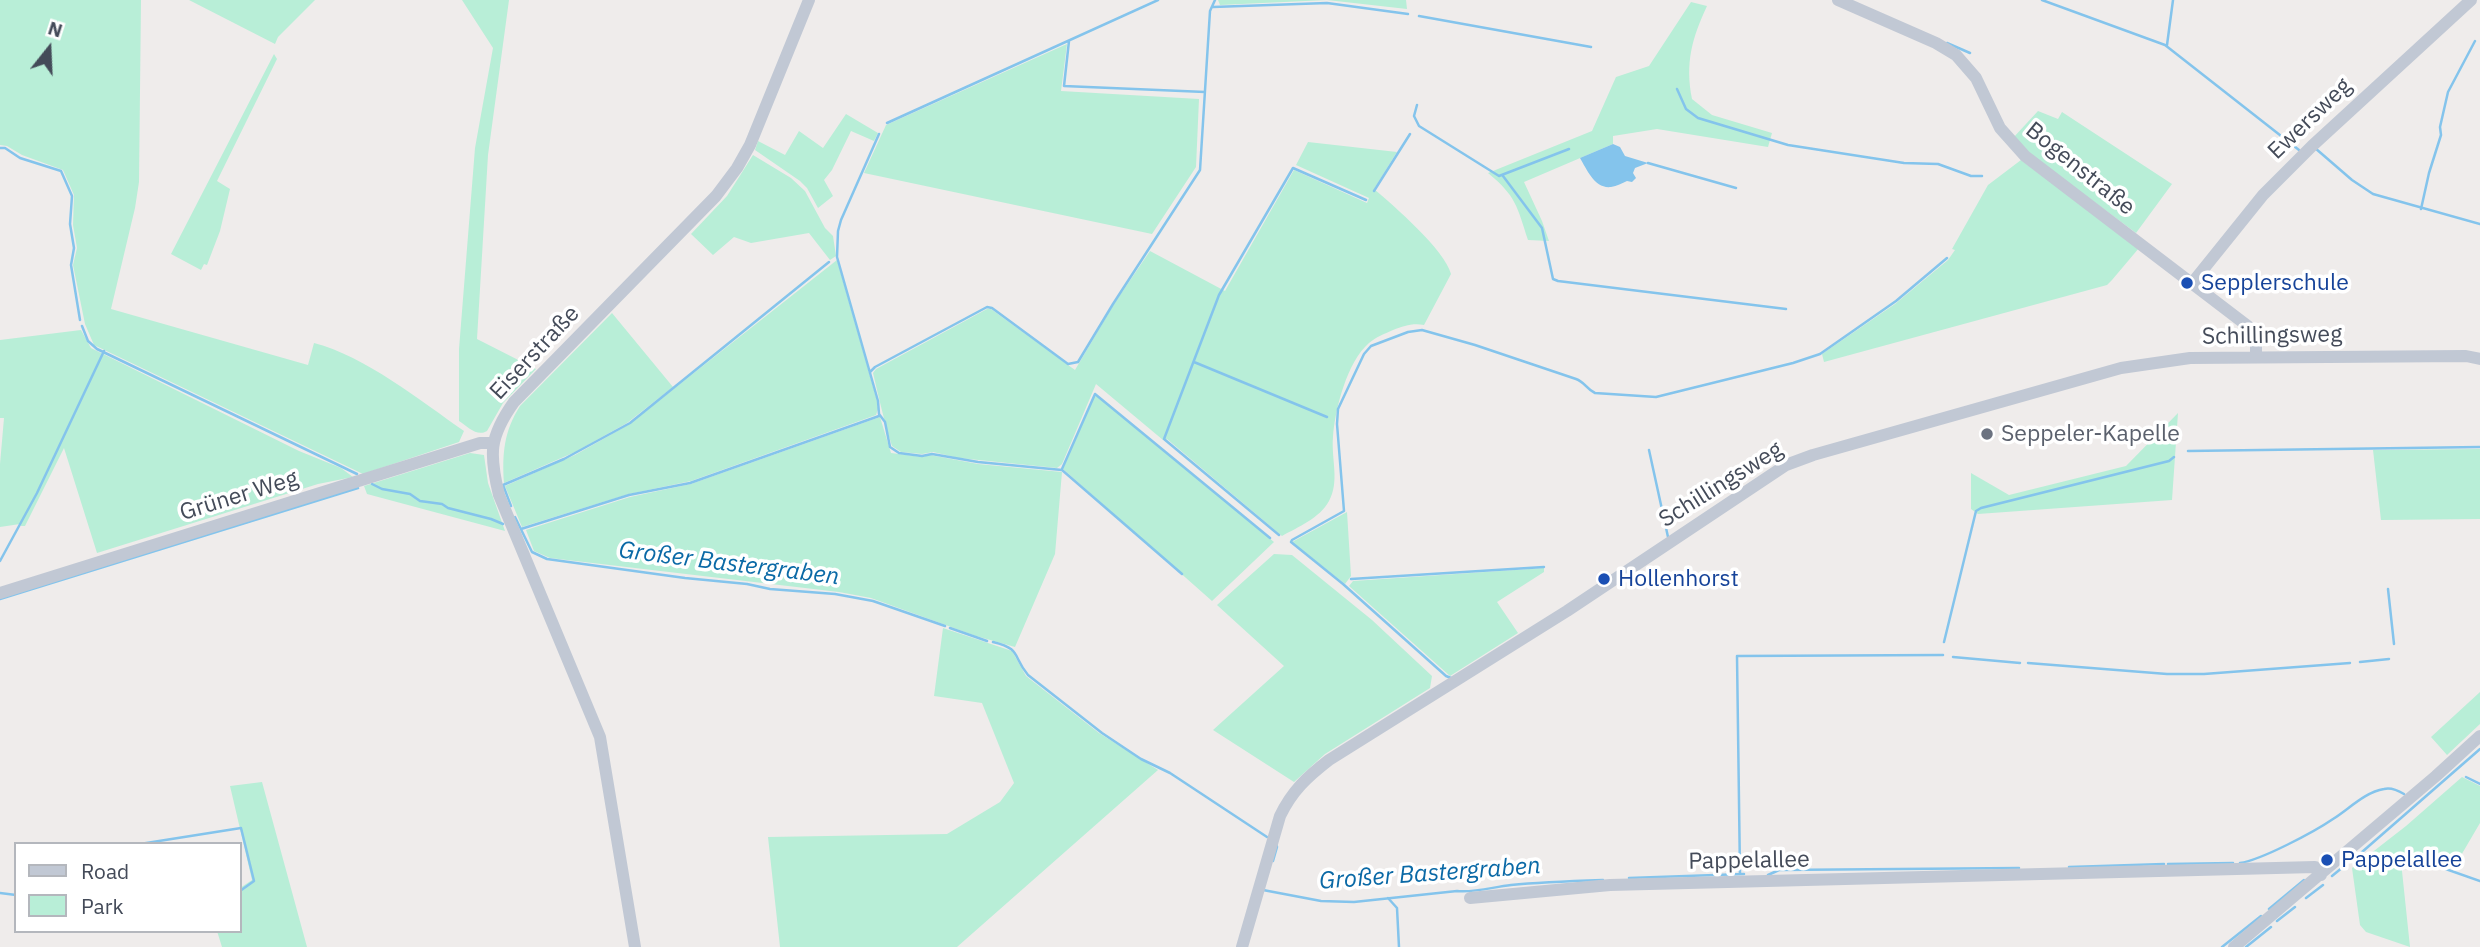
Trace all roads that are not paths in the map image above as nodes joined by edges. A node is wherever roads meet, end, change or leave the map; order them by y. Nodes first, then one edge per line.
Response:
1 (809, 0) edge
2 (1838, 0) edge
3 (2471, 0) edge
4 (2193, 282) junction
5 (2256, 357) junction
6 (2480, 359) edge
7 (492, 443) junction
8 (0, 593) edge
9 (2480, 736) edge
10 (2321, 875) junction
11 (1470, 898) dead end
12 (635, 947) edge
13 (1241, 947) edge
14 (2234, 947) edge

1 - 7 street, Eiserstraße
2 - 4 street, Bogenstraße
3 - 4 street, Ewersweg
4 - 5 street, Bogenstraße
5 - 6 street, Schillingsweg
5 - 13 street, Schillingsweg
7 - 8 street, Grüner Weg
7 - 12 street
9 - 10 street
10 - 11 street, Pappelallee
10 - 14 street

